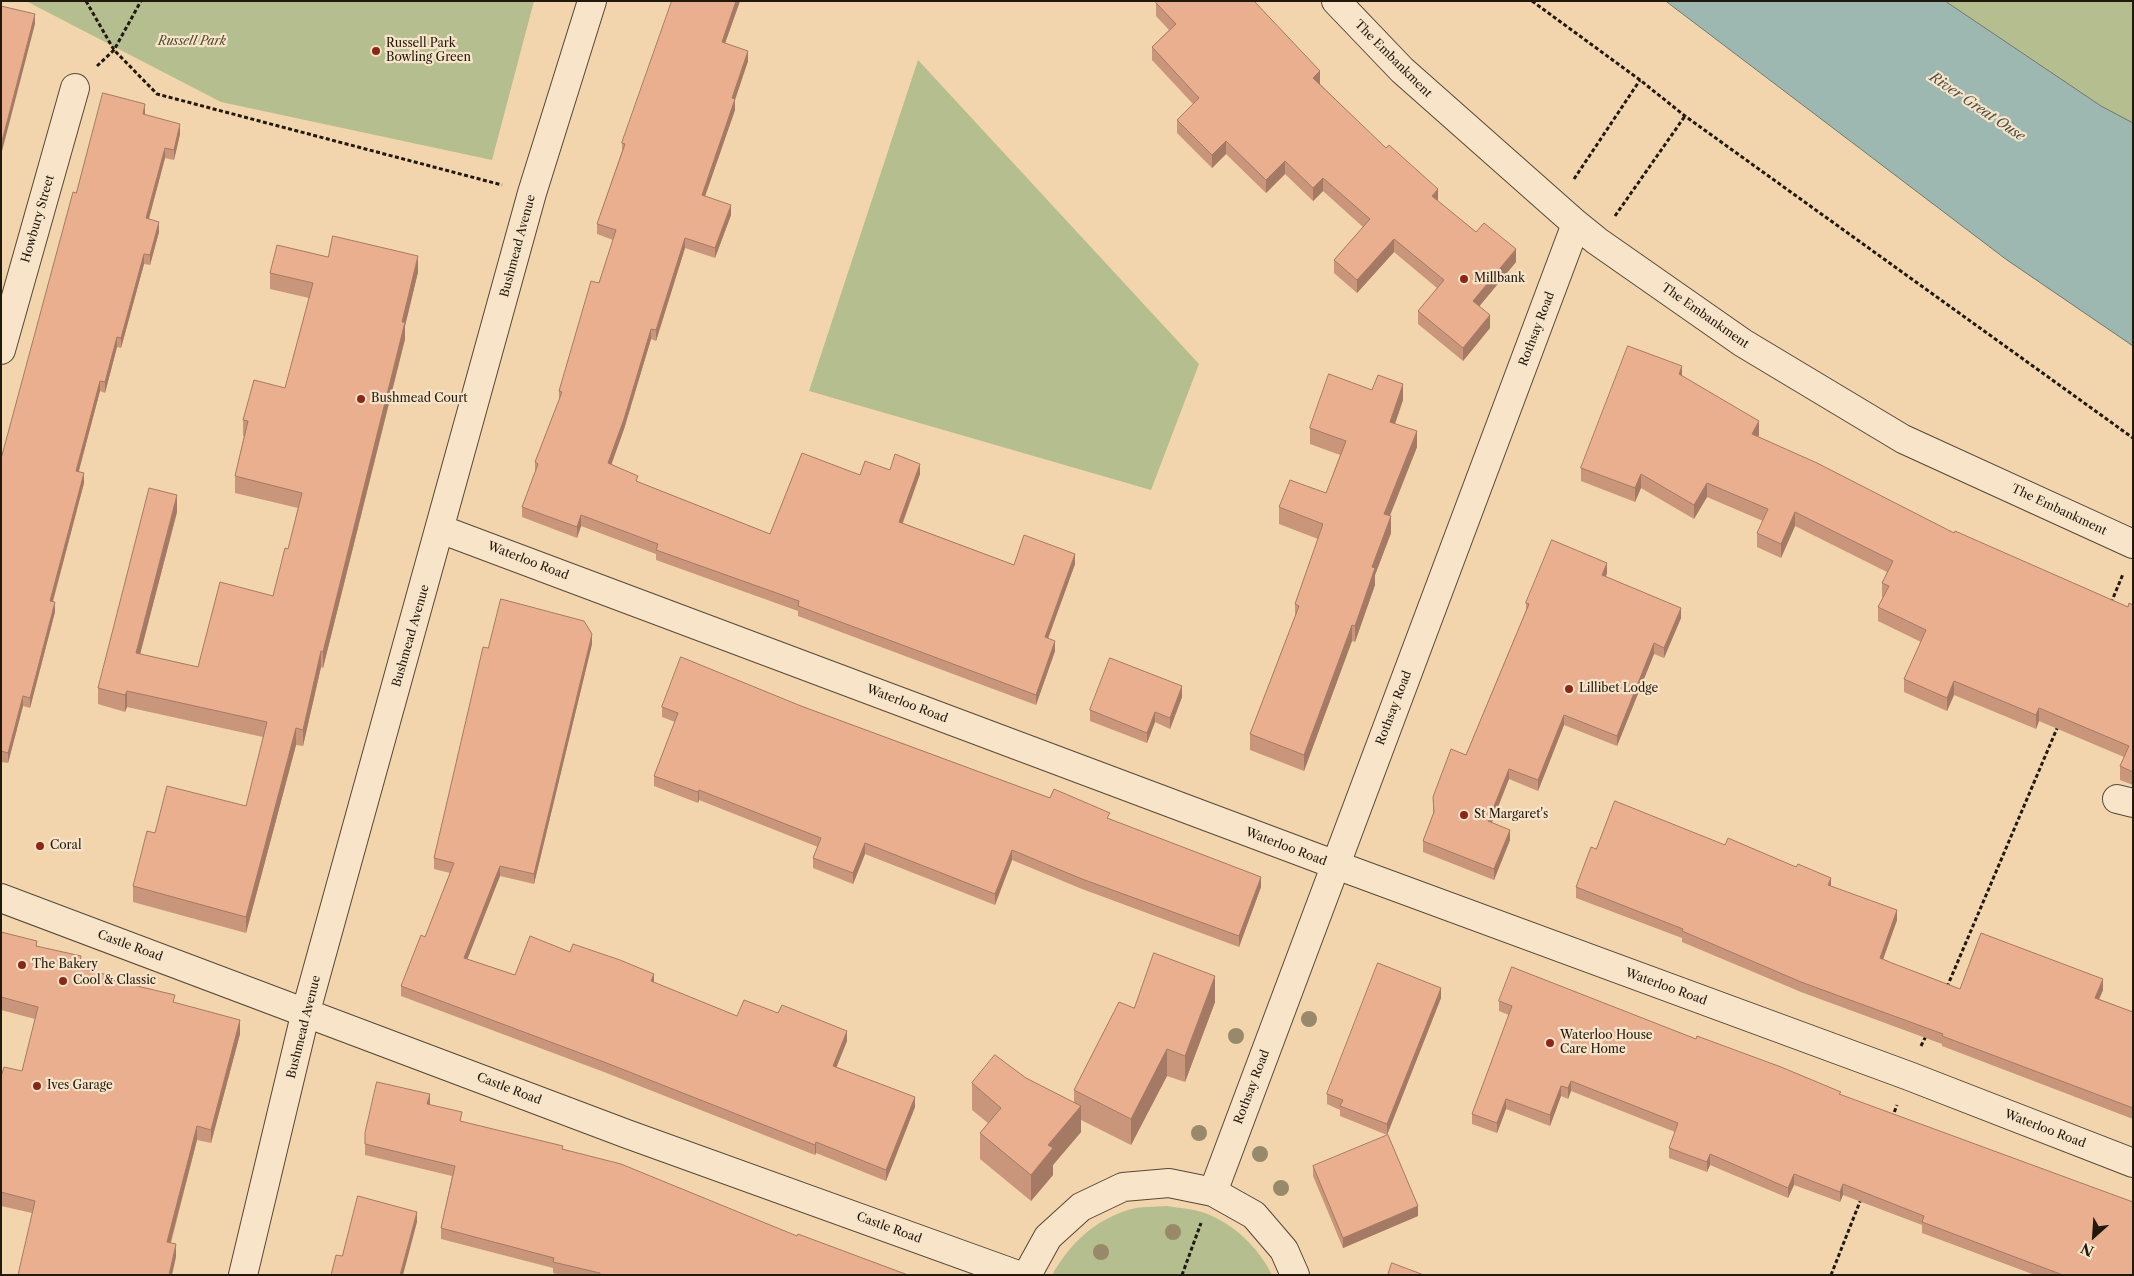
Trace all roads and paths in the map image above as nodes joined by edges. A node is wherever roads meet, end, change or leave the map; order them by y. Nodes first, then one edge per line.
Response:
1 (86, 1) edge
2 (141, 1) edge
3 (592, 1) edge
4 (1336, 1) edge
5 (1532, 1) edge
6 (114, 50) junction
7 (1640, 80) junction
8 (74, 88) joint
9 (1685, 116) junction
10 (532, 193) junction
11 (1566, 215) junction
12 (1597, 241) junction
13 (1, 350) edge
14 (2133, 438) edge
15 (440, 528) junction
16 (2129, 557) edge
17 (2110, 606) edge
18 (2059, 723) edge
19 (1336, 865) junction
20 (1, 898) edge
21 (1944, 994) edge
22 (306, 1011) junction
23 (1928, 1031) edge
24 (1909, 1076) junction
25 (1890, 1123) edge
26 (2133, 1163) edge
27 (1213, 1192) junction
28 (1862, 1194) edge
29 (244, 1275) edge
30 (1018, 1275) edge
31 (1027, 1275) edge
32 (1182, 1275) edge
33 (1295, 1275) edge
34 (1831, 1275) edge

1 - 6 path
2 - 6 path
3 - 10 street, Bushmead Avenue
4 - 11 street, The Embankment
5 - 7 path
6 - 8 path
6 - 10 path
7 - 9 path
7 - 11 path
8 - 13 street, Howbury Street
9 - 12 path
9 - 14 path
10 - 15 street, Bushmead Avenue
11 - 12 street, The Embankment
11 - 19 street, Rothsay Road
12 - 16 street, The Embankment
15 - 19 street, Waterloo Road
15 - 22 street, Bushmead Avenue
16 - 17 path
18 - 21 path
19 - 24 street, Waterloo Road
19 - 27 street, Rothsay Road
20 - 22 street, Castle Road
22 - 29 street, Bushmead Avenue
22 - 30 street, Castle Road
23 - 24 path
24 - 25 path
24 - 26 street, Waterloo Road
27 - 31 street
27 - 32 path
27 - 33 street
28 - 34 path

